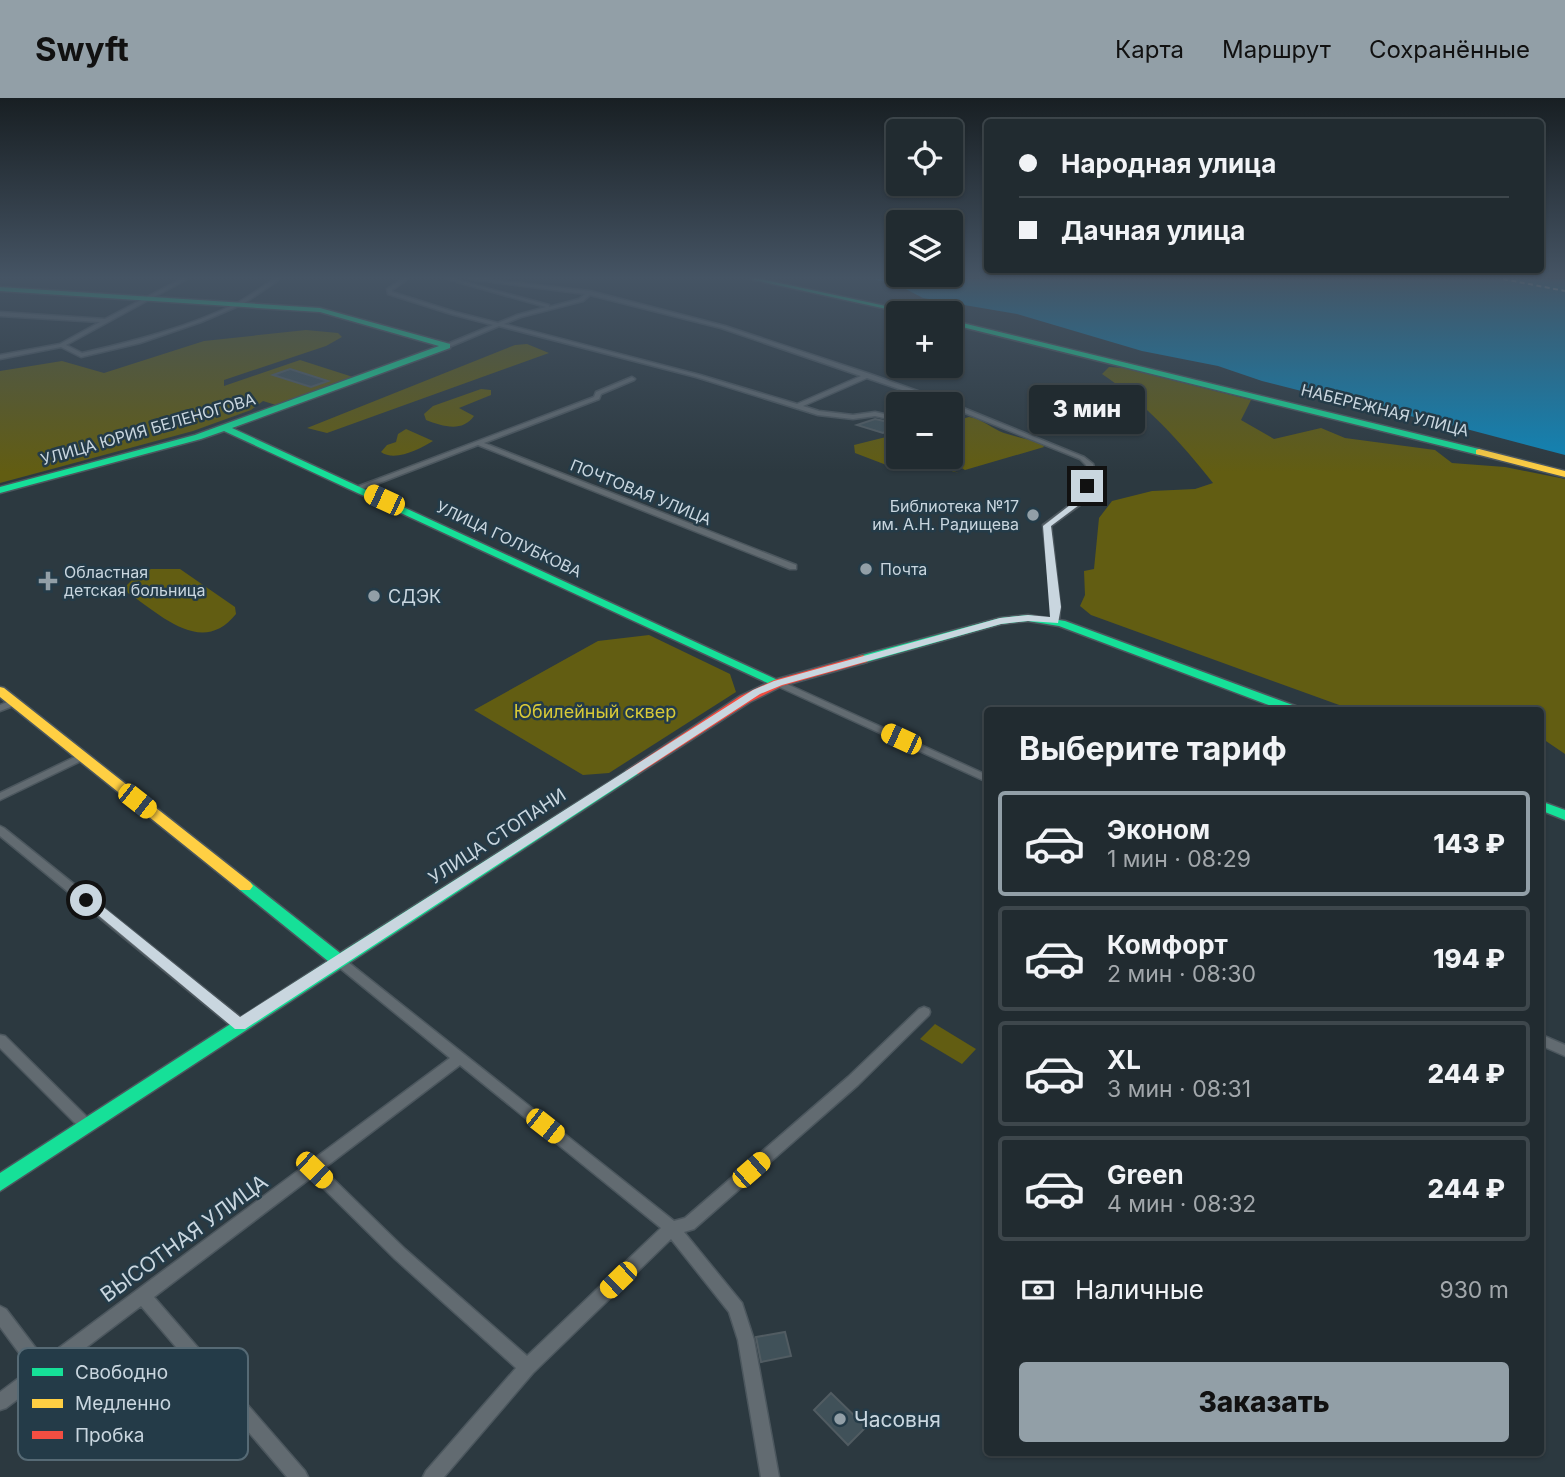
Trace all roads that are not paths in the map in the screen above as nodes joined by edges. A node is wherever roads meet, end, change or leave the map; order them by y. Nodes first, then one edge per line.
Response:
1 (65, 343) edge
2 (126, 343) edge
3 (438, 343) edge
4 (454, 343) edge
5 (573, 343) edge
6 (771, 343) edge
7 (1038, 343) edge
8 (62, 345) junction
9 (447, 346) junction
10 (0, 357) edge
11 (868, 376) junction
12 (632, 379) dead end
13 (915, 392) edge
14 (799, 406) junction
15 (963, 409) edge
16 (886, 416) edge
17 (225, 428) junction
18 (479, 443) junction
19 (1565, 474) edge
20 (358, 488) junction
21 (0, 490) edge
22 (793, 567) dead end
23 (1055, 621) junction
24 (778, 683) junction
25 (0, 691) edge
26 (15, 702) junction
27 (1285, 707) edge
28 (0, 708) edge
29 (82, 757) junction
30 (984, 778) edge
31 (0, 797) edge
32 (1544, 806) edge
33 (1565, 814) edge
34 (0, 830) edge
35 (339, 961) junction
36 (924, 1012) dead end
37 (240, 1025) junction
38 (0, 1041) edge
39 (1544, 1041) edge
40 (1565, 1051) edge
41 (460, 1058) junction
42 (87, 1126) junction
43 (314, 1170) junction
44 (0, 1183) edge
45 (672, 1228) junction
46 (142, 1296) junction
47 (0, 1314) edge
48 (25, 1348) edge
49 (70, 1348) edge
50 (187, 1348) edge
51 (527, 1367) junction
52 (18, 1388) edge
53 (0, 1402) edge
54 (248, 1418) edge
55 (299, 1477) edge
56 (432, 1477) edge
57 (769, 1477) edge

1 - 8 street
2 - 8 street
3 - 9 street
4 - 9 street, УЛИЦА ЮРИЯ БЕЛЕНОГОВА
5 - 14 street
6 - 11 street
7 - 19 street, НАБЕРЕЖНАЯ УЛИЦА
8 - 10 street
9 - 17 street, УЛИЦА ЮРИЯ БЕЛЕНОГОВА
11 - 13 street
11 - 14 street
12 - 18 street
14 - 16 street
15 - 23 street
17 - 20 street, УЛИЦА ГОЛУБКОВА
17 - 21 street, УЛИЦА ЮРИЯ БЕЛЕНОГОВА
18 - 20 street
18 - 22 street, ПОЧТОВАЯ УЛИЦА
20 - 24 street, УЛИЦА ГОЛУБКОВА
23 - 24 street, УЛИЦА СТОПАНИ
23 - 27 street, УЛИЦА СТОПАНИ
24 - 30 street
24 - 35 street, УЛИЦА СТОПАНИ
25 - 26 street
26 - 28 street
26 - 29 street
29 - 31 street
29 - 35 street
32 - 33 street
34 - 37 street
35 - 37 street, УЛИЦА СТОПАНИ
35 - 41 street
36 - 45 street
37 - 42 street, УЛИЦА СТОПАНИ
38 - 42 street
39 - 40 street
41 - 43 street, ВЫСОТНАЯ УЛИЦА
41 - 45 street
42 - 44 street, УЛИЦА СТОПАНИ
43 - 46 street, ВЫСОТНАЯ УЛИЦА
43 - 51 street
45 - 51 street
45 - 57 street
46 - 49 street, ВЫСОТНАЯ УЛИЦА
46 - 50 street
47 - 48 street
51 - 56 street
52 - 53 street, ВЫСОТНАЯ УЛИЦА
54 - 55 street

